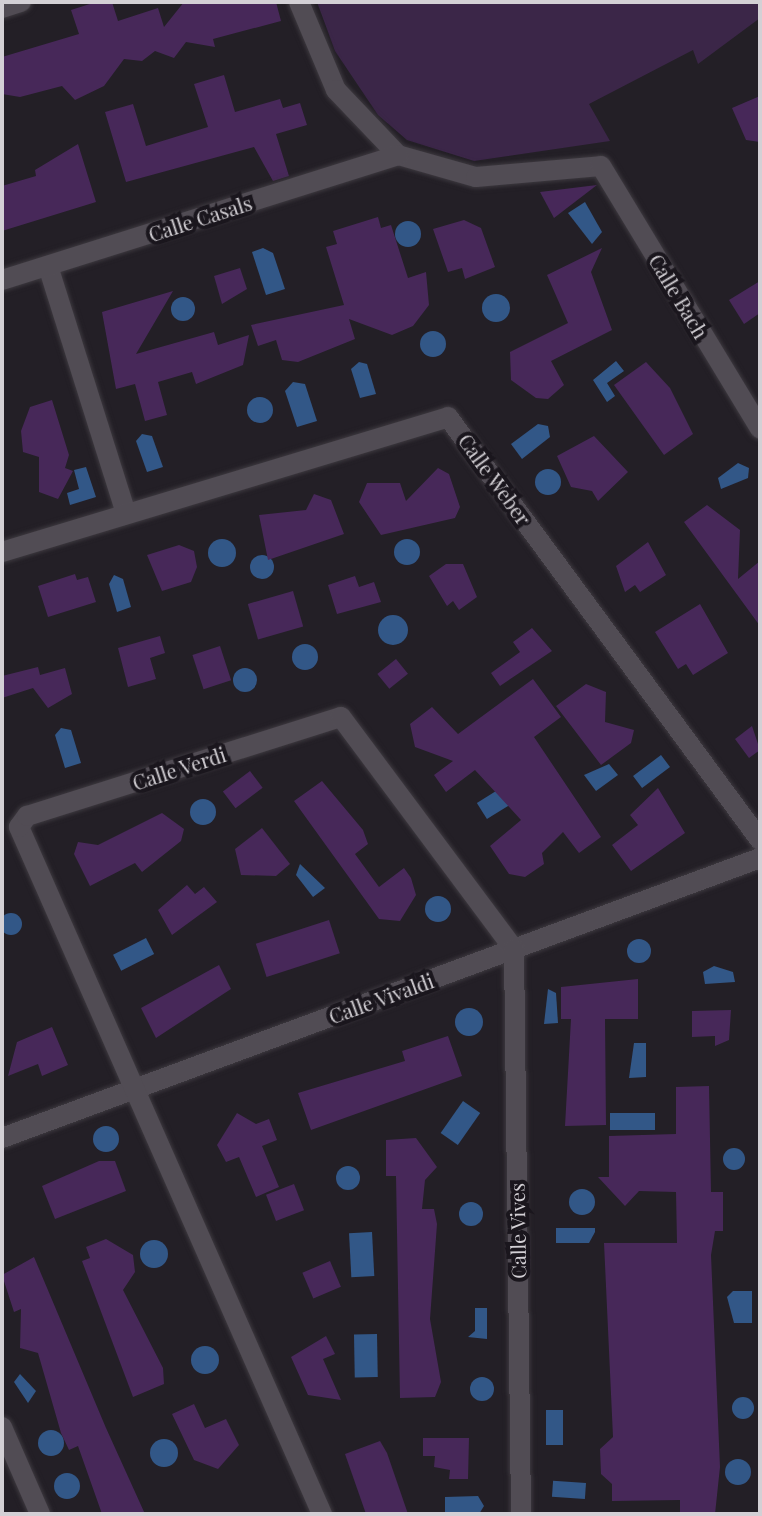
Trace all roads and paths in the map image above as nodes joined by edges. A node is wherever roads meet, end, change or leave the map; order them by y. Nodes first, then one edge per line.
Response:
1 (21, 2) edge
2 (299, 2) edge
3 (2, 8) edge
4 (398, 155) junction
5 (48, 266) junction
6 (2, 280) edge
7 (760, 429) edge
8 (126, 514) junction
9 (2, 552) edge
10 (760, 840) edge
11 (760, 858) edge
12 (514, 949) junction
13 (133, 1091) junction
14 (2, 1138) edge
15 (2, 1427) edge
16 (40, 1514) edge
17 (322, 1514) edge
18 (521, 1514) edge

1 - 3 street
2 - 4 street
4 - 5 street, Calle Casals
4 - 7 street, Calle Bach
5 - 6 street, Calle Casals
5 - 8 street
8 - 9 street, Calle Weber
8 - 10 street, Calle Weber
11 - 12 street, Calle Vivaldi
12 - 13 street, Calle Vivaldi
12 - 13 street, Calle Verdi
12 - 18 street, Calle Vives
13 - 14 street, Calle Vivaldi
13 - 17 street
15 - 16 street

